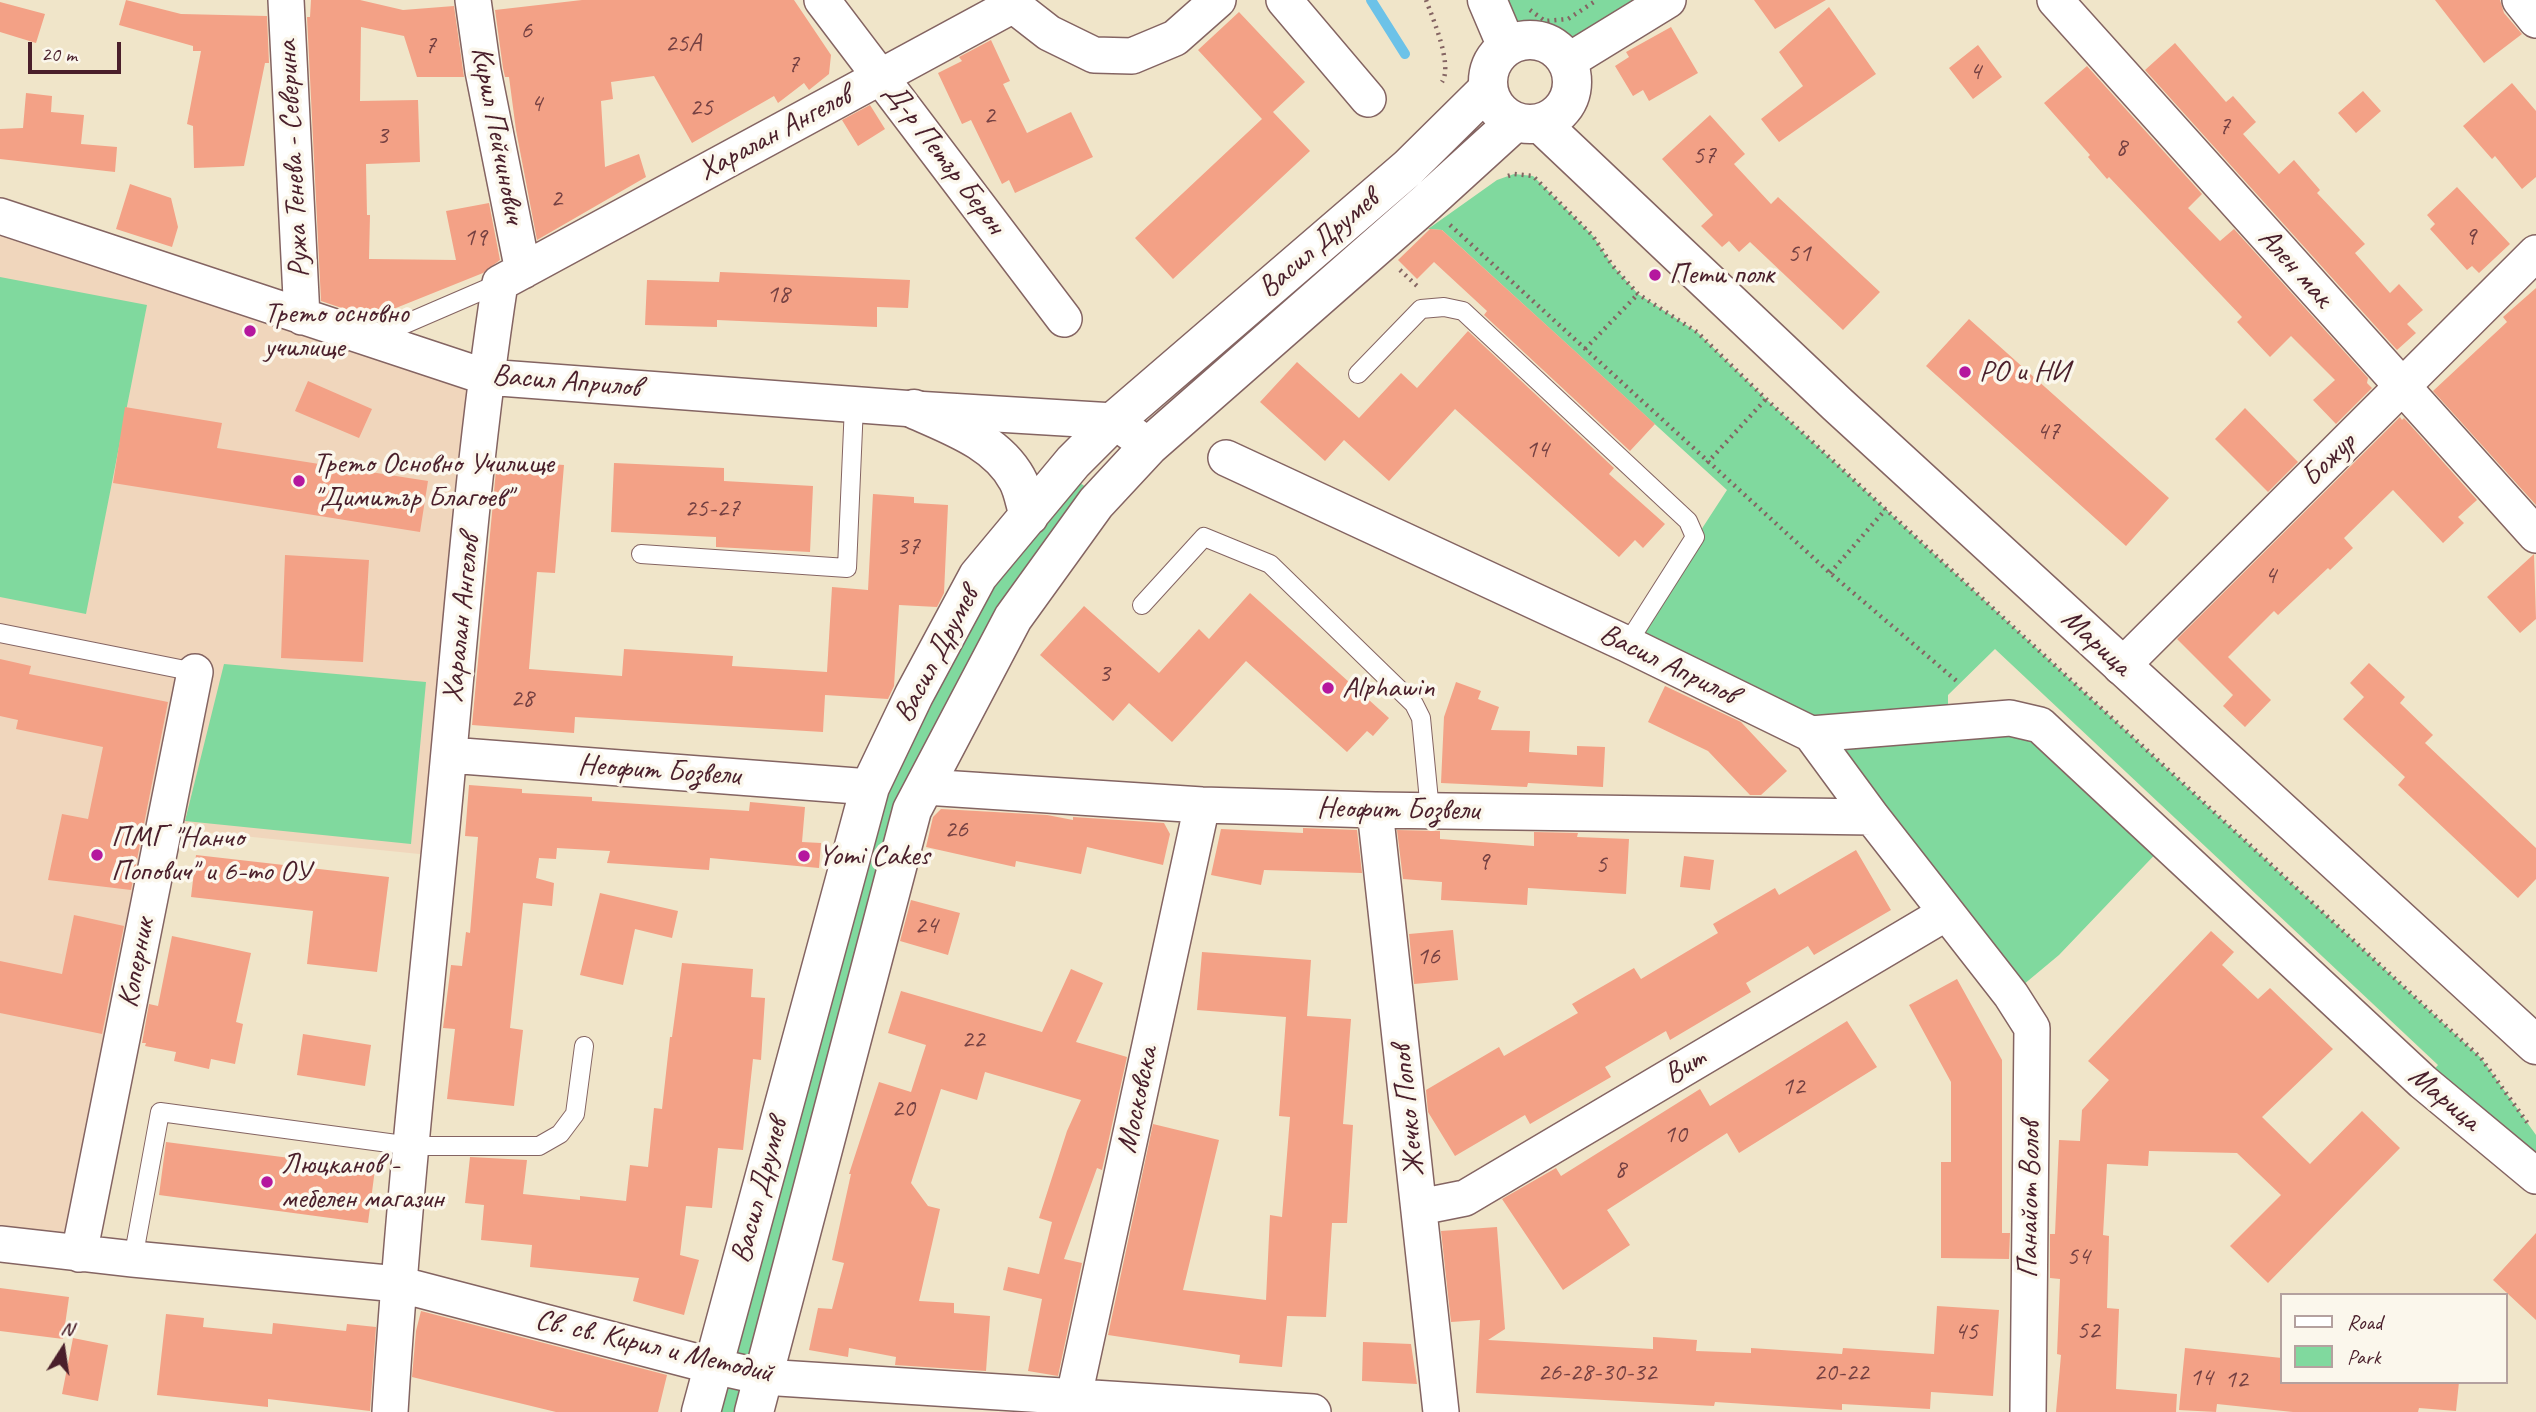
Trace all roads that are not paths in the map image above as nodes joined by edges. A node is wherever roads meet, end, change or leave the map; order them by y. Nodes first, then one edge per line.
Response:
1 (286, 0) edge
2 (473, 0) edge
3 (822, 0) edge
4 (1218, 0) edge
5 (1284, 0) edge
6 (1668, 0) edge
7 (2055, 0) edge
8 (2520, 0) edge
9 (1012, 3) edge
10 (1504, 3) edge
11 (2536, 20) edge
12 (1507, 47) junction
13 (1567, 62) junction
14 (882, 76) junction
15 (1488, 89) junction
16 (1368, 99) dead end
17 (1540, 117) junction
18 (0, 216) edge
19 (2536, 253) edge
20 (512, 277) junction
21 (302, 317) junction
22 (1064, 319) dead end
23 (369, 339) junction
24 (1358, 374) dead end
25 (486, 377) junction
26 (2403, 387) junction
27 (854, 405) junction
28 (914, 410) junction
29 (1114, 421) junction
30 (1149, 446) junction
31 (1226, 458) dead end
32 (1029, 516) junction
33 (2536, 535) edge
34 (641, 554) dead end
35 (1142, 605) dead end
36 (0, 633) edge
37 (1627, 644) junction
38 (2121, 667) junction
39 (195, 672) joint
40 (1811, 734) junction
41 (449, 755) junction
42 (870, 787) junction
43 (925, 787) junction
44 (1202, 804) junction
45 (1375, 810) junction
46 (1430, 811) junction
47 (1872, 817) junction
48 (1946, 913) junction
49 (2011, 995) joint
50 (2503, 1017) junction
51 (2536, 1045) edge
52 (584, 1046) dead end
53 (2536, 1068) edge
54 (411, 1146) junction
55 (2536, 1175) edge
56 (1420, 1208) junction
57 (0, 1244) edge
58 (79, 1254) junction
59 (133, 1259) junction
60 (398, 1284) junction
61 (713, 1366) junction
62 (759, 1394) edge
63 (1074, 1396) junction
64 (1108, 1406) edge
65 (390, 1412) edge
66 (701, 1412) edge
67 (1313, 1412) edge
68 (1441, 1412) edge
69 (2028, 1412) edge

1 - 21 street, Ружа Тенева - Северина
2 - 20 street, Кирил Пейчинович
3 - 14 street, Д-р Петър Берон
4 - 9 street
5 - 16 street
6 - 13 street
7 - 26 street, Ален мак
8 - 11 street
9 - 14 street, Харалан Ангелов
10 - 12 street
12 - 13 street
12 - 15 street
13 - 17 street
14 - 20 street, Харалан Ангелов
14 - 22 street, Д-р Петър Берон
15 - 17 street
15 - 29 street, Васил Друмев
17 - 30 street, Васил Друмев
17 - 38 street, Марица
18 - 21 street, Васил Априлов
19 - 26 street, Божур
20 - 23 lane
20 - 25 street, Харалан Ангелов
21 - 23 street, Васил Априлов
23 - 25 street, Васил Априлов
24 - 37 lane
25 - 27 street, Васил Априлов
25 - 41 street, Харалан Ангелов
26 - 33 street, Ален мак
26 - 38 street, Божур
27 - 28 street, Васил Априлов
27 - 34 lane
28 - 29 street, Васил Априлов
28 - 32 street
29 - 30 street
29 - 32 street, Васил Друмев
30 - 43 street, Васил Друмев
31 - 37 street, Васил Априлов
32 - 42 street, Васил Друмев
35 - 46 lane
36 - 39 lane
37 - 40 street, Васил Априлов
38 - 50 street, Марица
39 - 58 street, Коперник
40 - 47 street, Васил Априлов
40 - 55 street, Марица
41 - 42 street, Неофит Бозвели
41 - 54 street, Харалан Ангелов
42 - 61 street, Васил Друмев
43 - 44 street, Неофит Бозвели
43 - 62 street, Васил Друмев
44 - 45 street, Неофит Бозвели
44 - 63 street, Московска
45 - 46 street, Неофит Бозвели
45 - 56 street, Жечко Попов
46 - 47 street, Неофит Бозвели
47 - 48 street, Васил Априлов
48 - 49 street, Васил Априлов
48 - 56 street, Вит
49 - 69 street, Панайот Волов
50 - 51 street, Марица
50 - 53 street, Марица
52 - 54 lane
54 - 59 lane
54 - 60 street, Харалан Ангелов
56 - 68 street, Жечко Попов
57 - 58 street, Св. св. Кирил и Методий
58 - 59 street, Св. св. Кирил и Методий
59 - 60 street, Св. св. Кирил и Методий
60 - 61 street, Св. св. Кирил и Методий
60 - 65 street, Харалан Ангелов
61 - 62 street, Св. св. Кирил и Методий
61 - 66 street, Васил Друмев
62 - 63 street, Св. св. Кирил и Методий
63 - 64 street, Св. св. Кирил и Методий
64 - 67 street, Св. св. Кирил и Методий

